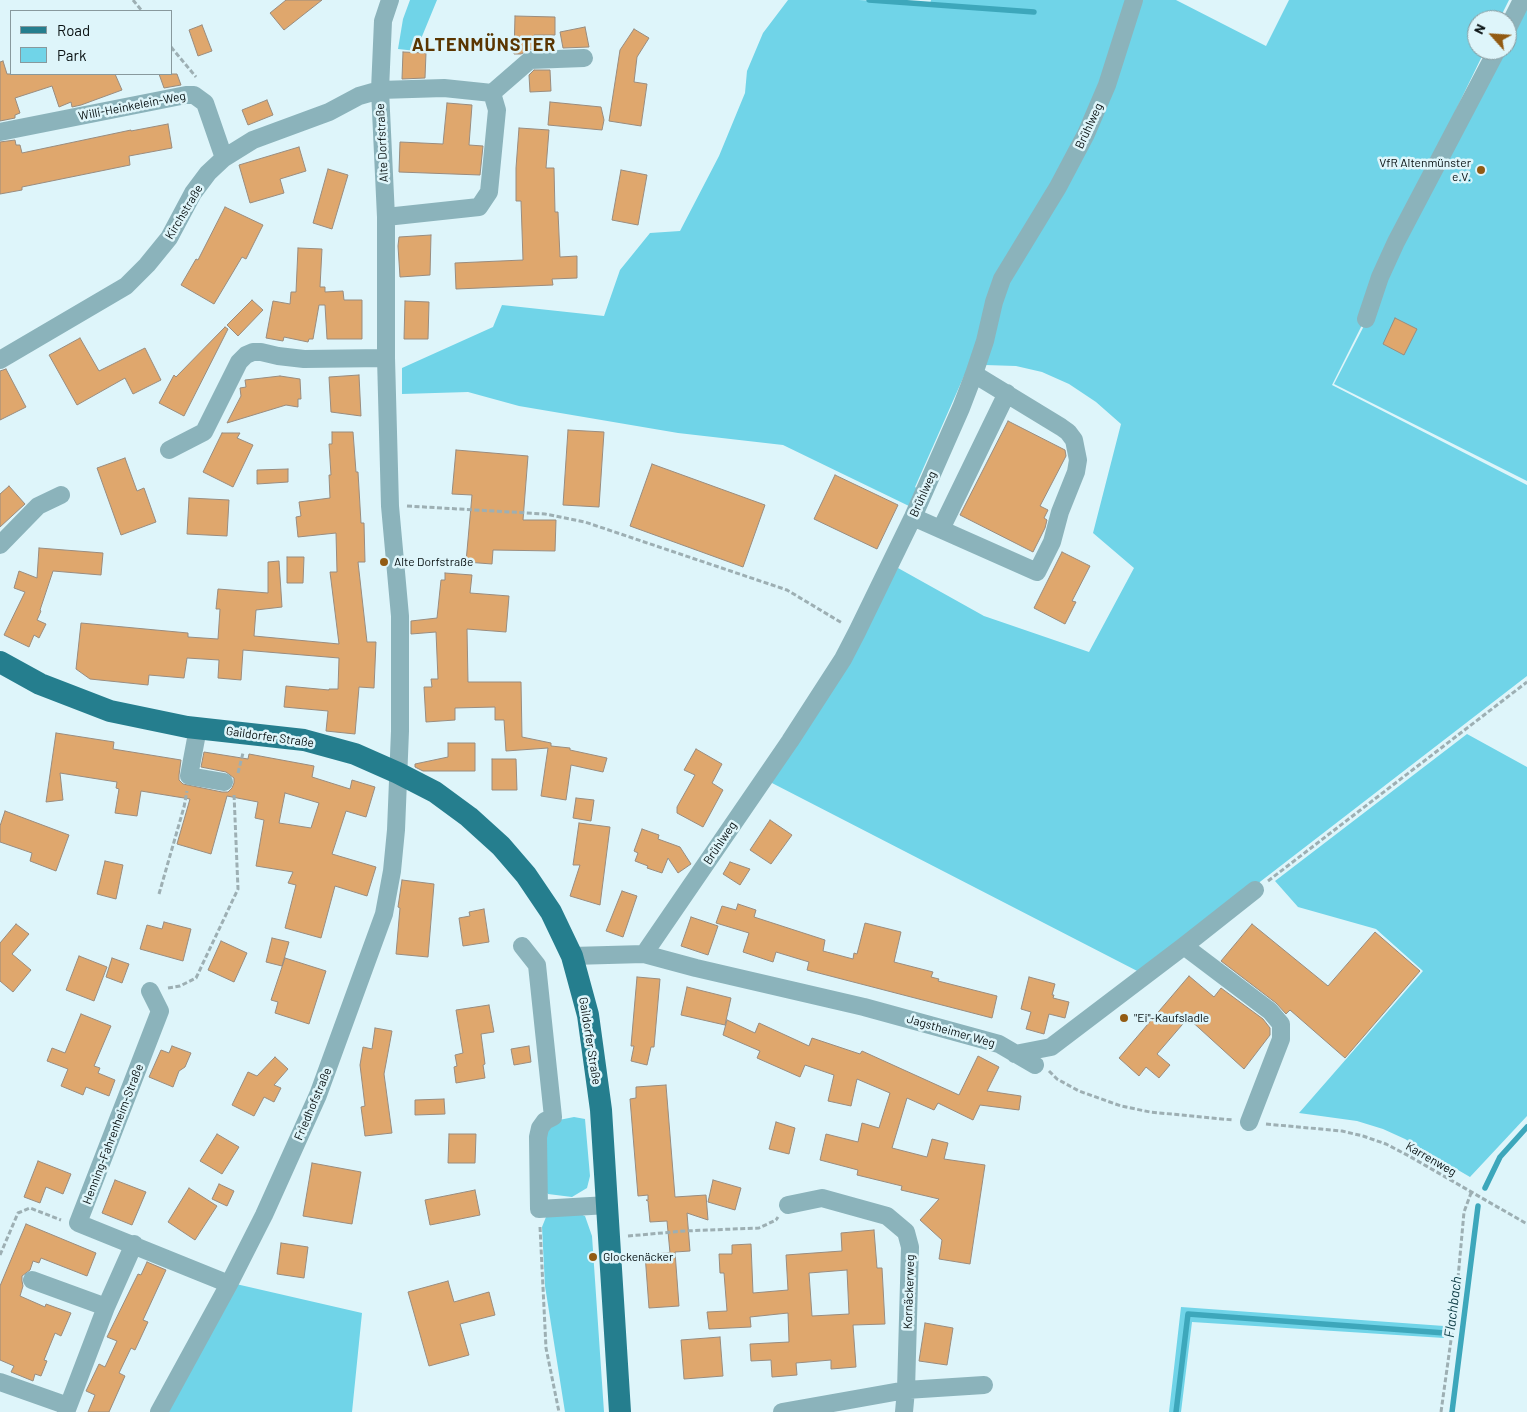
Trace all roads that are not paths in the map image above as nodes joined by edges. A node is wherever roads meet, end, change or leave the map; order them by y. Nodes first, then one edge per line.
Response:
1 (390, 0) edge
2 (1134, 0) edge
3 (584, 58) dead end
4 (1492, 60) edge
5 (380, 90) junction
6 (492, 93) junction
7 (0, 132) edge
8 (224, 158) junction
9 (386, 218) junction
10 (1366, 318) dead end
11 (386, 358) junction
12 (0, 360) edge
13 (974, 374) junction
14 (1007, 393) junction
15 (169, 450) dead end
16 (61, 495) dead end
17 (913, 517) junction
18 (941, 529) junction
19 (0, 545) edge
20 (0, 662) edge
21 (198, 728) junction
22 (398, 772) junction
23 (232, 783) road end
24 (1255, 890) road end
25 (522, 946) dead end
26 (1184, 946) junction
27 (644, 954) junction
28 (572, 956) junction
29 (150, 991) road end
30 (1015, 1054) junction
31 (1035, 1065) road end
32 (1249, 1122) road end
33 (608, 1204) junction
34 (788, 1205) road end
35 (134, 1244) junction
36 (32, 1280) dead end
37 (229, 1284) junction
38 (106, 1307) junction
39 (0, 1382) edge
40 (984, 1385) dead end
41 (906, 1390) junction
42 (67, 1409) edge
43 (159, 1412) edge
44 (620, 1412) edge
45 (782, 1412) edge
46 (904, 1412) edge

1 - 5 street
2 - 13 street, Brühlweg
3 - 6 street
4 - 10 street
5 - 6 street, Alte Dorfstraße
5 - 8 street, Kirchstraße
5 - 9 street, Alte Dorfstraße
6 - 9 street
7 - 8 street, Willi-Heinkelein-Weg
8 - 12 street, Kirchstraße
9 - 11 street, Alte Dorfstraße
11 - 15 street
11 - 22 street, Alte Dorfstraße
13 - 14 street
13 - 17 street, Brühlweg
14 - 18 street
14 - 18 street
16 - 19 street
17 - 18 street
17 - 27 street, Brühlweg
20 - 21 main road, Gaildorfer Straße
21 - 22 main road, Gaildorfer Straße
21 - 23 street
22 - 28 main road, Gaildorfer Straße
22 - 37 street, Friedhofstraße
24 - 26 street
25 - 33 street
26 - 30 street
26 - 32 street
27 - 28 street, Jagstheimer Weg
27 - 30 street, Jagstheimer Weg
28 - 33 main road, Gaildorfer Straße
29 - 35 street, Henning-Fahrenheim-Straße
30 - 31 street, Jagstheimer Weg
33 - 44 main road, Gaildorfer Straße
34 - 41 street, Kornäckerweg
35 - 37 street
35 - 38 street
36 - 38 street
37 - 43 street, Friedhofstraße
38 - 42 street
39 - 42 street
40 - 41 street
41 - 45 street
41 - 46 street, Kornäckerweg

